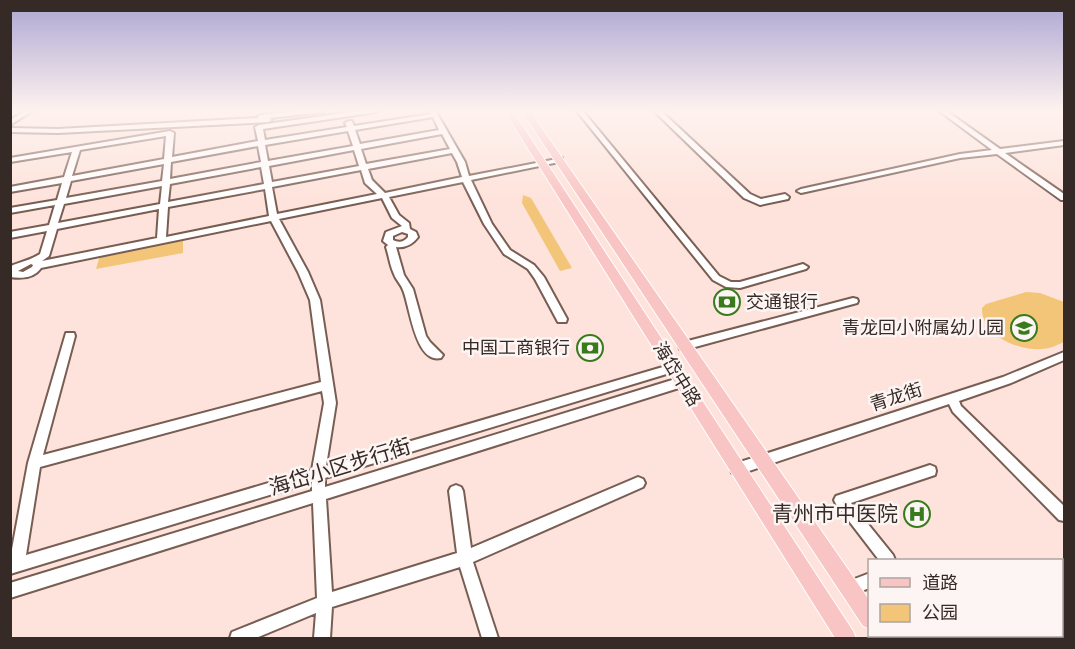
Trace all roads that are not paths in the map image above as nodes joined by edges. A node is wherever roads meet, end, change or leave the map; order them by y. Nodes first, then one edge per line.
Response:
1 (125, 140) edge
2 (170, 140) edge
3 (280, 140) edge
4 (354, 140) edge
5 (396, 140) edge
6 (449, 140) edge
7 (527, 140) edge
8 (546, 140) edge
9 (604, 140) edge
10 (688, 140) edge
11 (984, 140) edge
12 (261, 143) junction
13 (1065, 143) edge
14 (77, 148) junction
15 (357, 148) junction
16 (454, 150) junction
17 (999, 151) junction
18 (10, 160) edge
19 (170, 160) junction
20 (559, 160) junction
21 (264, 162) junction
22 (542, 163) junction
23 (363, 167) junction
24 (466, 178) junction
25 (66, 181) junction
26 (167, 181) junction
27 (267, 184) junction
28 (10, 190) edge
29 (801, 191) dead end
30 (382, 196) junction
31 (785, 197) dead end
32 (1065, 198) edge
33 (60, 202) junction
34 (165, 206) junction
35 (10, 210) edge
36 (273, 217) junction
37 (52, 227) junction
38 (10, 236) edge
39 (161, 240) junction
40 (42, 261) junction
41 (803, 267) dead end
42 (11, 270) edge
43 (853, 301) dead end
44 (562, 319) dead end
45 (70, 336) dead end
46 (684, 346) junction
47 (437, 355) dead end
48 (1065, 356) edge
49 (673, 368) junction
50 (682, 382) junction
51 (328, 386) junction
52 (952, 398) junction
53 (761, 460) junction
54 (34, 463) junction
55 (737, 468) junction
56 (930, 471) dead end
57 (318, 475) junction
58 (638, 483) dead end
59 (456, 491) dead end
60 (318, 495) junction
61 (1065, 516) edge
62 (465, 558) junction
63 (886, 559) edge
64 (14, 566) edge
65 (868, 581) edge
66 (849, 588) junction
67 (10, 591) edge
68 (326, 602) junction
69 (868, 616) edge
70 (238, 639) edge
71 (322, 639) edge
72 (490, 639) edge
73 (846, 639) edge

1 - 14 street
2 - 19 street
3 - 12 street
4 - 15 street
5 - 15 street
6 - 16 street
7 - 22 main road, 海岱中路
8 - 20 main road, 海岱中路
9 - 41 street
10 - 31 street
11 - 17 street
12 - 19 street
12 - 21 street
13 - 17 street
14 - 18 street
14 - 25 street
15 - 21 street
15 - 23 street
16 - 23 street
16 - 24 street
17 - 29 street
17 - 32 street
19 - 25 street
19 - 26 street
20 - 22 street
20 - 46 main road, 海岱中路
21 - 26 street
21 - 27 street
22 - 24 street
22 - 49 main road, 海岱中路
23 - 27 street
23 - 30 street
24 - 30 street
24 - 44 street
25 - 28 street
25 - 33 street
26 - 33 street
26 - 34 street
27 - 34 street
27 - 36 street
30 - 36 street
30 - 47 street
33 - 35 street
33 - 37 street
34 - 37 street
34 - 39 street
36 - 39 street
36 - 51 street
37 - 38 street
37 - 40 street
39 - 40 street
40 - 42 street
43 - 46 street
45 - 54 street
46 - 53 main road, 海岱中路
48 - 52 street, 青龙街
49 - 50 main road, 海岱中路
49 - 57 street, 海岱小区步行街
50 - 55 main road, 海岱中路
50 - 60 street, 海岱小区步行街
51 - 54 street
51 - 57 street
52 - 53 street, 青龙街
52 - 61 street
53 - 55 street, 青龙街
53 - 66 main road, 海岱中路
54 - 64 street
55 - 73 main road, 海岱中路
56 - 63 street
57 - 60 street
57 - 64 street, 海岱小区步行街
58 - 62 street
59 - 62 street
60 - 67 street, 海岱小区步行街
60 - 68 street
62 - 68 street
62 - 72 street
65 - 66 street
66 - 69 main road, 海岱中路
68 - 70 street
68 - 71 street

